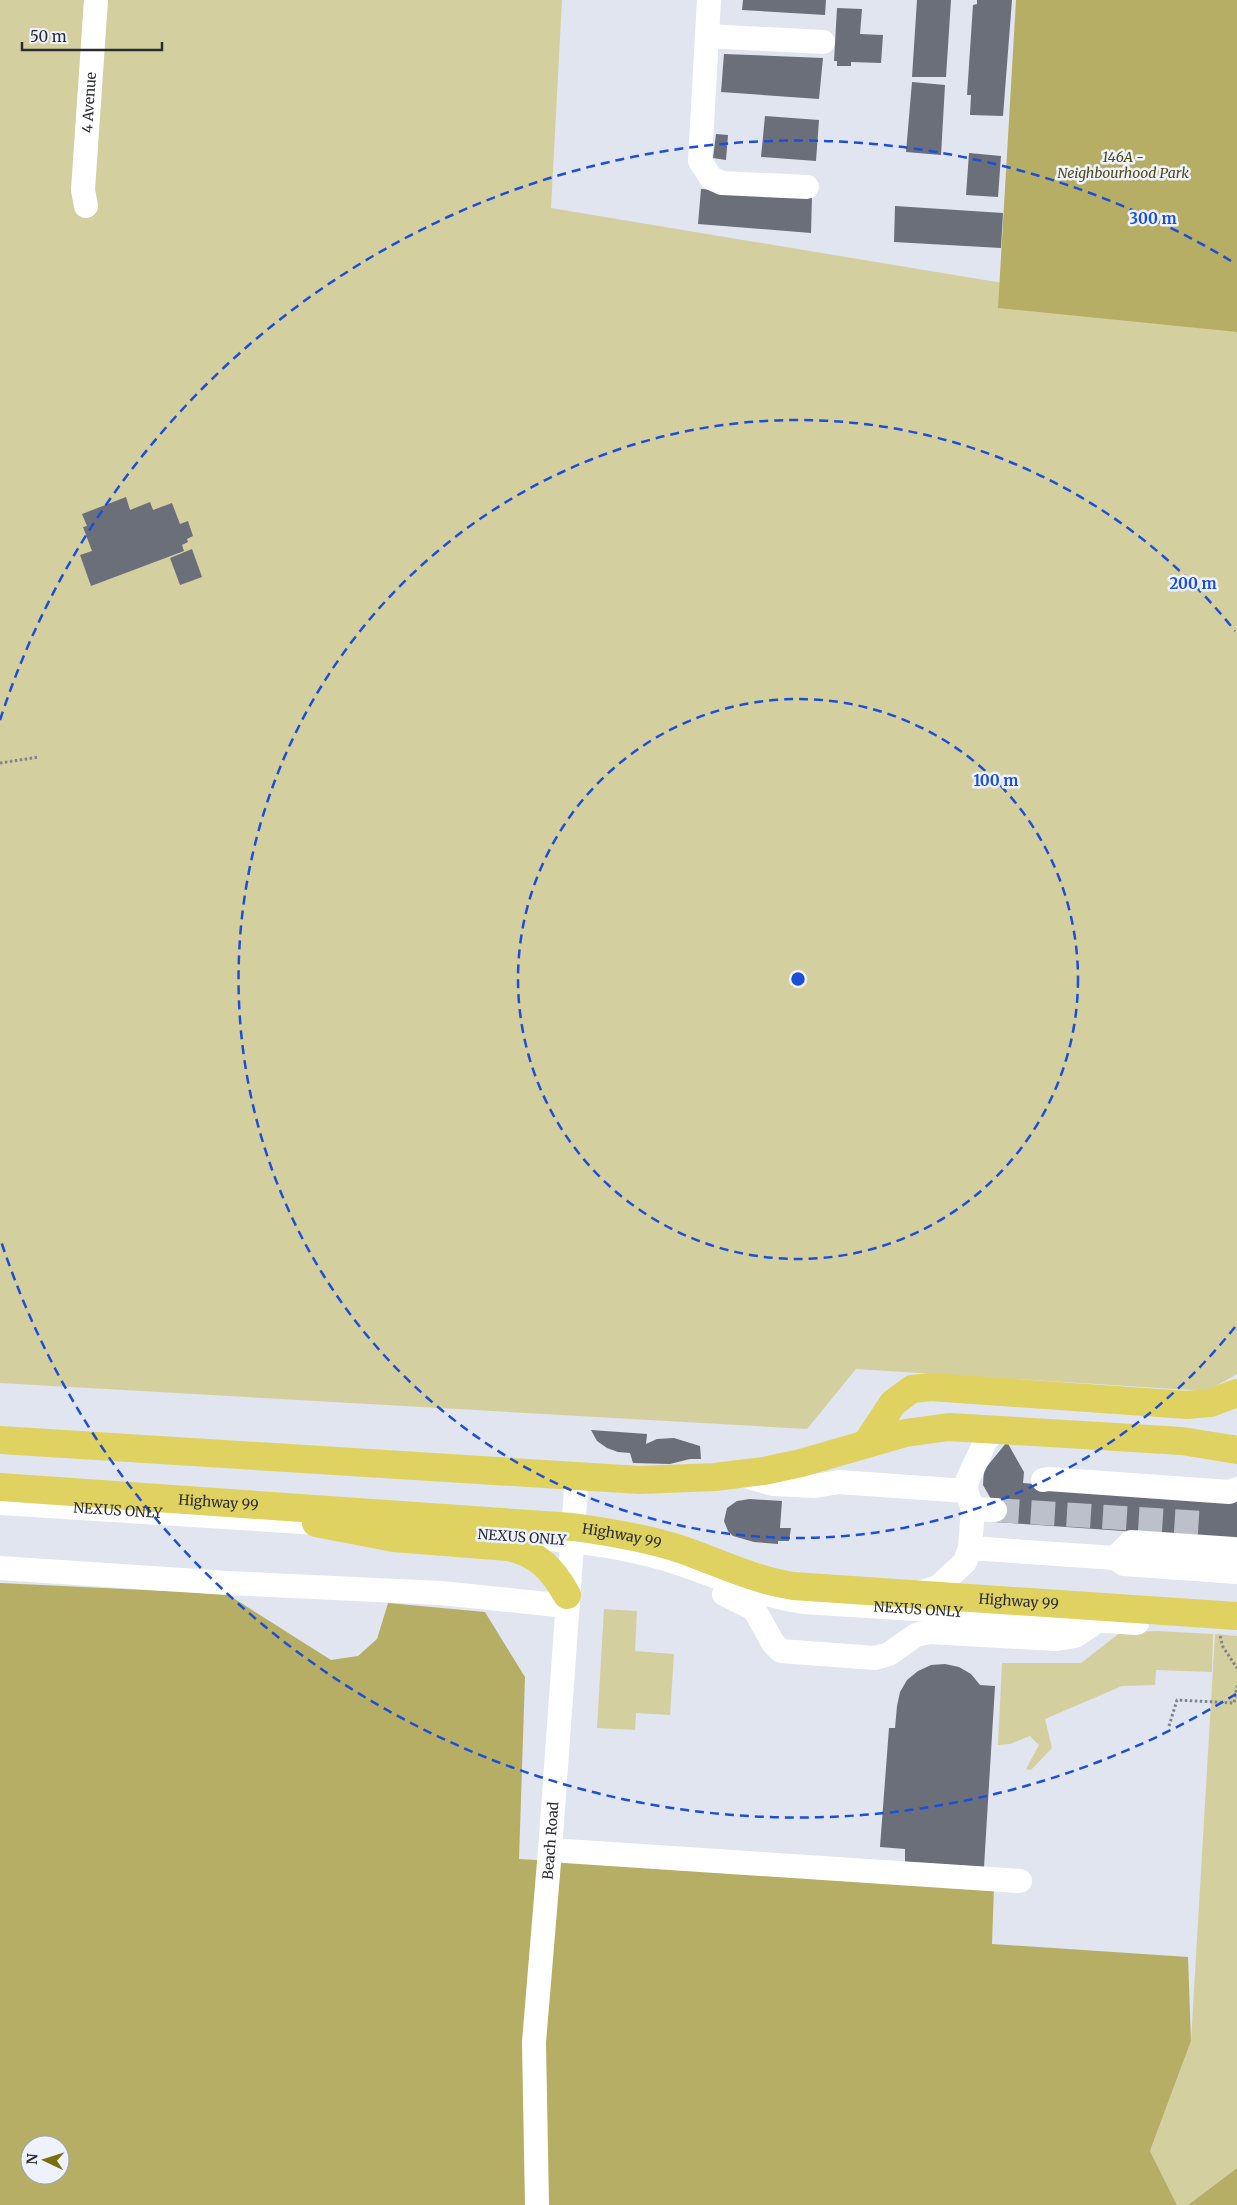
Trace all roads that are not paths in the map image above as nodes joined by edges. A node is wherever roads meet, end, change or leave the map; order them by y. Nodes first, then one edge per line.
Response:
1 (96, 0) edge
2 (709, 0) edge
3 (707, 36) junction
4 (823, 42) dead end
5 (807, 187) dead end
6 (86, 206) dead end
7 (1237, 1393) edge
8 (1000, 1429) junction
9 (0, 1440) edge
10 (866, 1444) junction
11 (1234, 1450) edge
12 (739, 1474) junction
13 (577, 1476) junction
14 (1043, 1480) dead end
15 (0, 1487) edge
16 (1237, 1489) edge
17 (202, 1501) junction
18 (0, 1502) edge
19 (978, 1503) junction
20 (316, 1523) junction
21 (581, 1532) junction
22 (970, 1548) junction
23 (629, 1550) junction
24 (1236, 1560) edge
25 (0, 1568) edge
26 (912, 1595) junction
27 (567, 1601) junction
28 (1118, 1619) junction
29 (1231, 1627) edge
30 (858, 1660) dead end
31 (550, 1850) junction
32 (1020, 1881) dead end
33 (537, 2205) edge

1 - 6 street, 4 Avenue
2 - 3 street
3 - 4 street
3 - 5 street
7 - 10 highway
8 - 10 highway
8 - 11 highway
8 - 19 street
9 - 13 highway
10 - 12 highway
12 - 13 highway
12 - 19 street
13 - 21 street, Beach Road
14 - 16 street
15 - 17 highway, Highway 99
17 - 20 highway
17 - 21 highway, Highway 99
18 - 20 street, NEXUS ONLY
19 - 22 street
20 - 21 street, NEXUS ONLY
20 - 27 highway
21 - 23 street
21 - 26 highway, Highway 99
21 - 27 street, Beach Road
22 - 24 street
22 - 26 street
23 - 28 street, NEXUS ONLY
23 - 28 street
25 - 27 street
26 - 28 highway, Highway 99
27 - 31 street, Beach Road
28 - 29 highway, Highway 99
28 - 30 street
31 - 32 street
31 - 33 street, Beach Road

